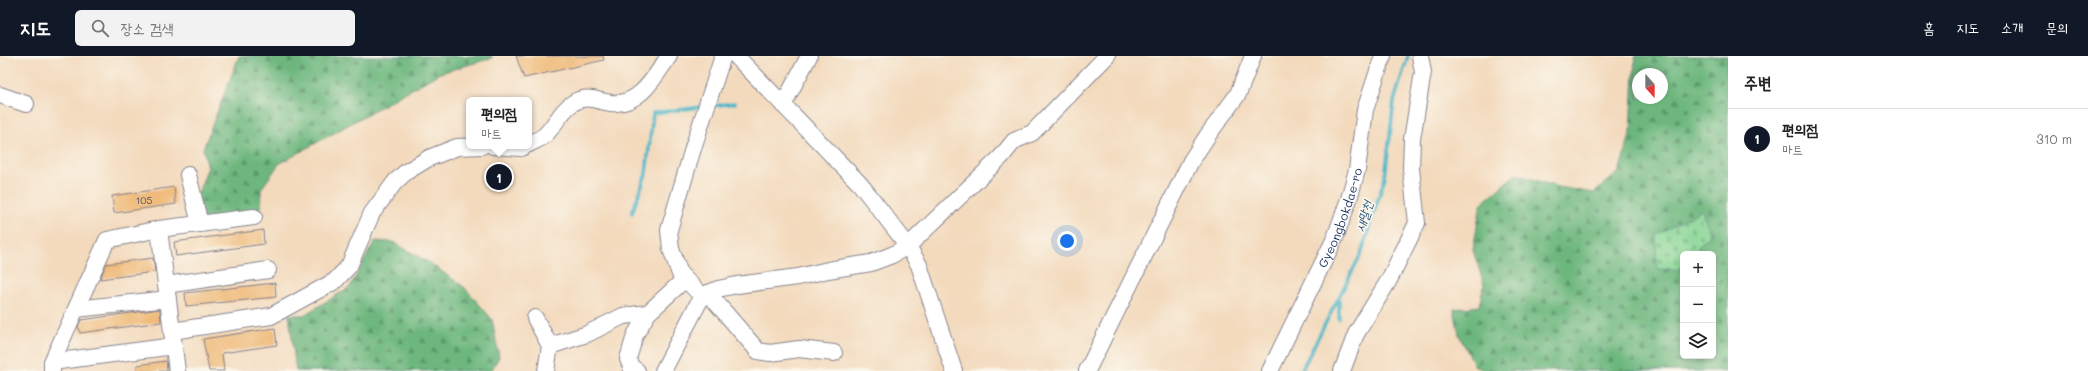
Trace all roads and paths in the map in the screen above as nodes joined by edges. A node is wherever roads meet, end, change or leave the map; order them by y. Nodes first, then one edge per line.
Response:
1 (669, 56) edge
2 (723, 56) edge
3 (736, 56) edge
4 (809, 56) edge
5 (1107, 56) edge
6 (1253, 56) edge
7 (1383, 56) edge
8 (1420, 56) edge
9 (0, 96) edge
10 (26, 104) dead end
11 (783, 105) junction
12 (532, 142) edge
13 (466, 147) edge
14 (188, 176) dead end
15 (254, 217) dead end
16 (200, 224) junction
17 (159, 228) junction
18 (908, 246) junction
19 (268, 270) dead end
20 (685, 279) junction
21 (167, 292) junction
22 (705, 294) junction
23 (76, 309) junction
24 (648, 312) junction
25 (535, 318) dead end
26 (173, 338) junction
27 (550, 346) junction
28 (834, 353) dead end
29 (52, 367) edge
30 (630, 370) edge
31 (177, 371) edge
32 (546, 371) edge
33 (663, 371) edge
34 (954, 371) edge
35 (1087, 371) edge
36 (1270, 371) edge
37 (1342, 371) edge

1 - 12 street
2 - 20 street
3 - 11 street
4 - 11 street
5 - 18 street
6 - 35 street
7 - 36 street, Gyeongbokdae-ro
8 - 37 street
9 - 10 street
11 - 18 street
13 - 26 street
14 - 16 street
15 - 16 street
16 - 17 street
17 - 21 street
17 - 23 street
18 - 22 street
18 - 34 street
19 - 21 street
20 - 22 street
20 - 24 street
21 - 23 street
21 - 26 street
22 - 28 street
22 - 33 street
23 - 29 street
24 - 27 street
24 - 30 street
25 - 27 street
26 - 29 street
26 - 31 street
27 - 32 street

